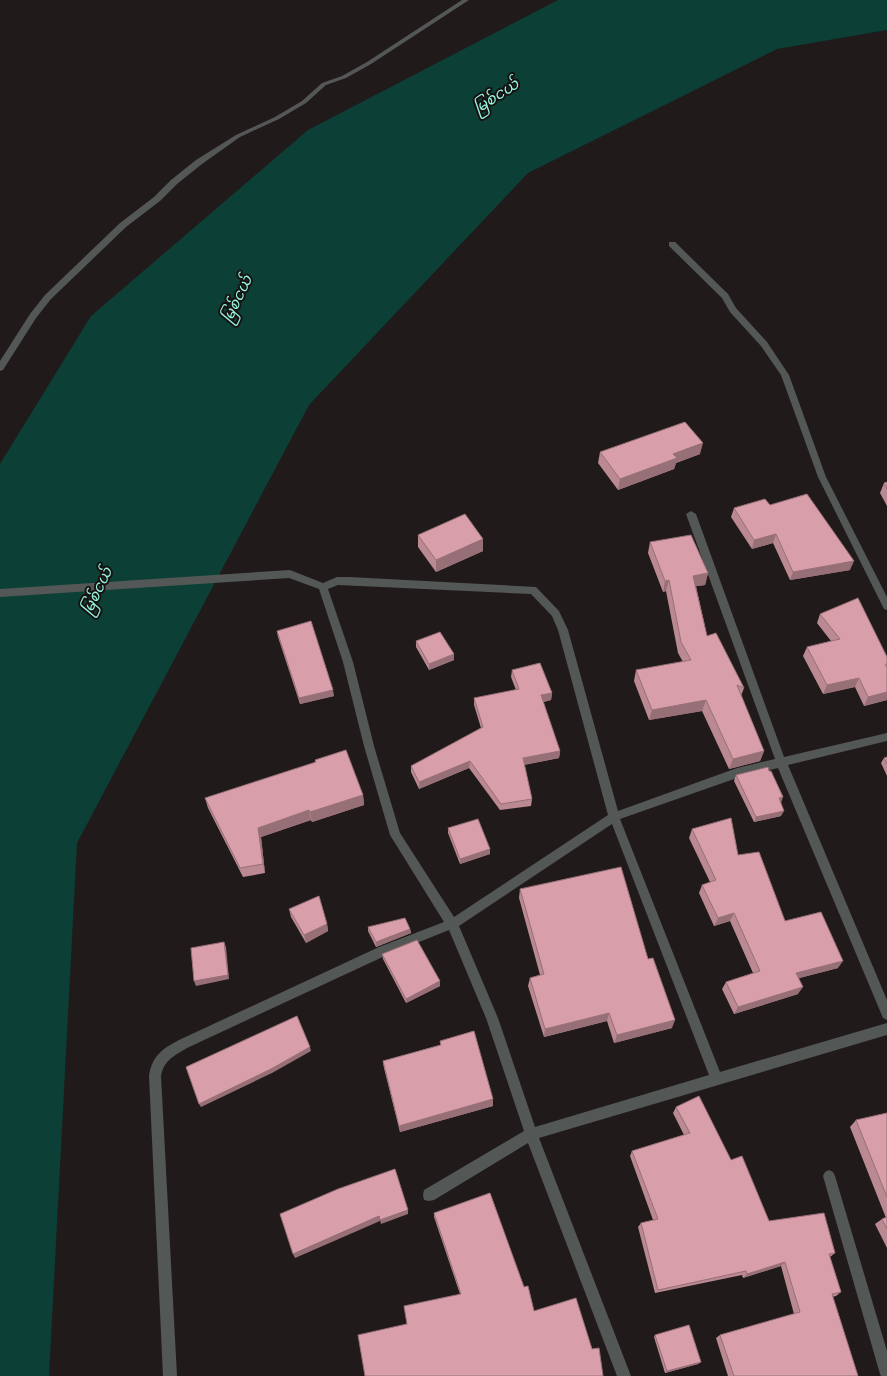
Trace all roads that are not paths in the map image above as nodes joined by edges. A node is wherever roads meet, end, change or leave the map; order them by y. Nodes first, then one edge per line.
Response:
1 (466, 0) edge
2 (672, 244) dead end
3 (0, 368) edge
4 (691, 514) dead end
5 (323, 587) junction
6 (0, 593) edge
7 (887, 606) edge
8 (887, 736) edge
9 (781, 762) junction
10 (614, 816) junction
11 (452, 924) junction
12 (887, 1014) edge
13 (887, 1029) edge
14 (716, 1078) junction
15 (531, 1134) junction
16 (829, 1176) dead end
17 (429, 1195) dead end
18 (887, 1374) edge
19 (170, 1376) edge
20 (624, 1376) edge

1 - 3 street
2 - 7 street
4 - 9 street
5 - 6 street
5 - 10 street
5 - 11 street
8 - 9 street
9 - 10 street
9 - 12 street
10 - 11 street
10 - 14 street
11 - 15 street
11 - 19 street
13 - 14 street
14 - 15 street
15 - 17 street
15 - 20 street
16 - 18 street

